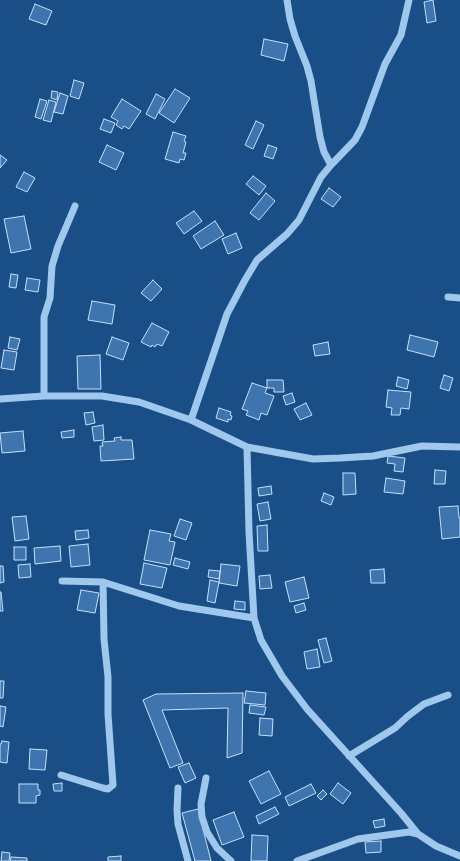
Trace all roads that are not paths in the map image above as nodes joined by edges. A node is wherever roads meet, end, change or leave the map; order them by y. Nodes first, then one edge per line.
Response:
1 (287, 0) edge
2 (409, 0) edge
3 (331, 165) junction
4 (75, 206) dead end
5 (448, 297) dead end
6 (460, 298) edge
7 (44, 396) junction
8 (0, 399) edge
9 (191, 420) junction
10 (247, 446) junction
11 (460, 447) edge
12 (62, 581) dead end
13 (103, 582) junction
14 (254, 618) junction
15 (448, 695) dead end
16 (349, 756) junction
17 (62, 775) dead end
18 (206, 778) dead end
19 (178, 788) dead end
20 (418, 834) junction
21 (460, 856) edge
22 (188, 861) edge
23 (231, 861) edge
24 (297, 861) edge

1 - 3 street
2 - 3 street
3 - 9 street
4 - 7 street
5 - 6 street
7 - 8 street
7 - 9 street
9 - 10 street
10 - 11 street
10 - 14 street
12 - 13 street
13 - 14 street
13 - 17 street
14 - 16 street
15 - 16 street
16 - 20 street
18 - 23 street
19 - 22 street
20 - 21 street
20 - 24 street

